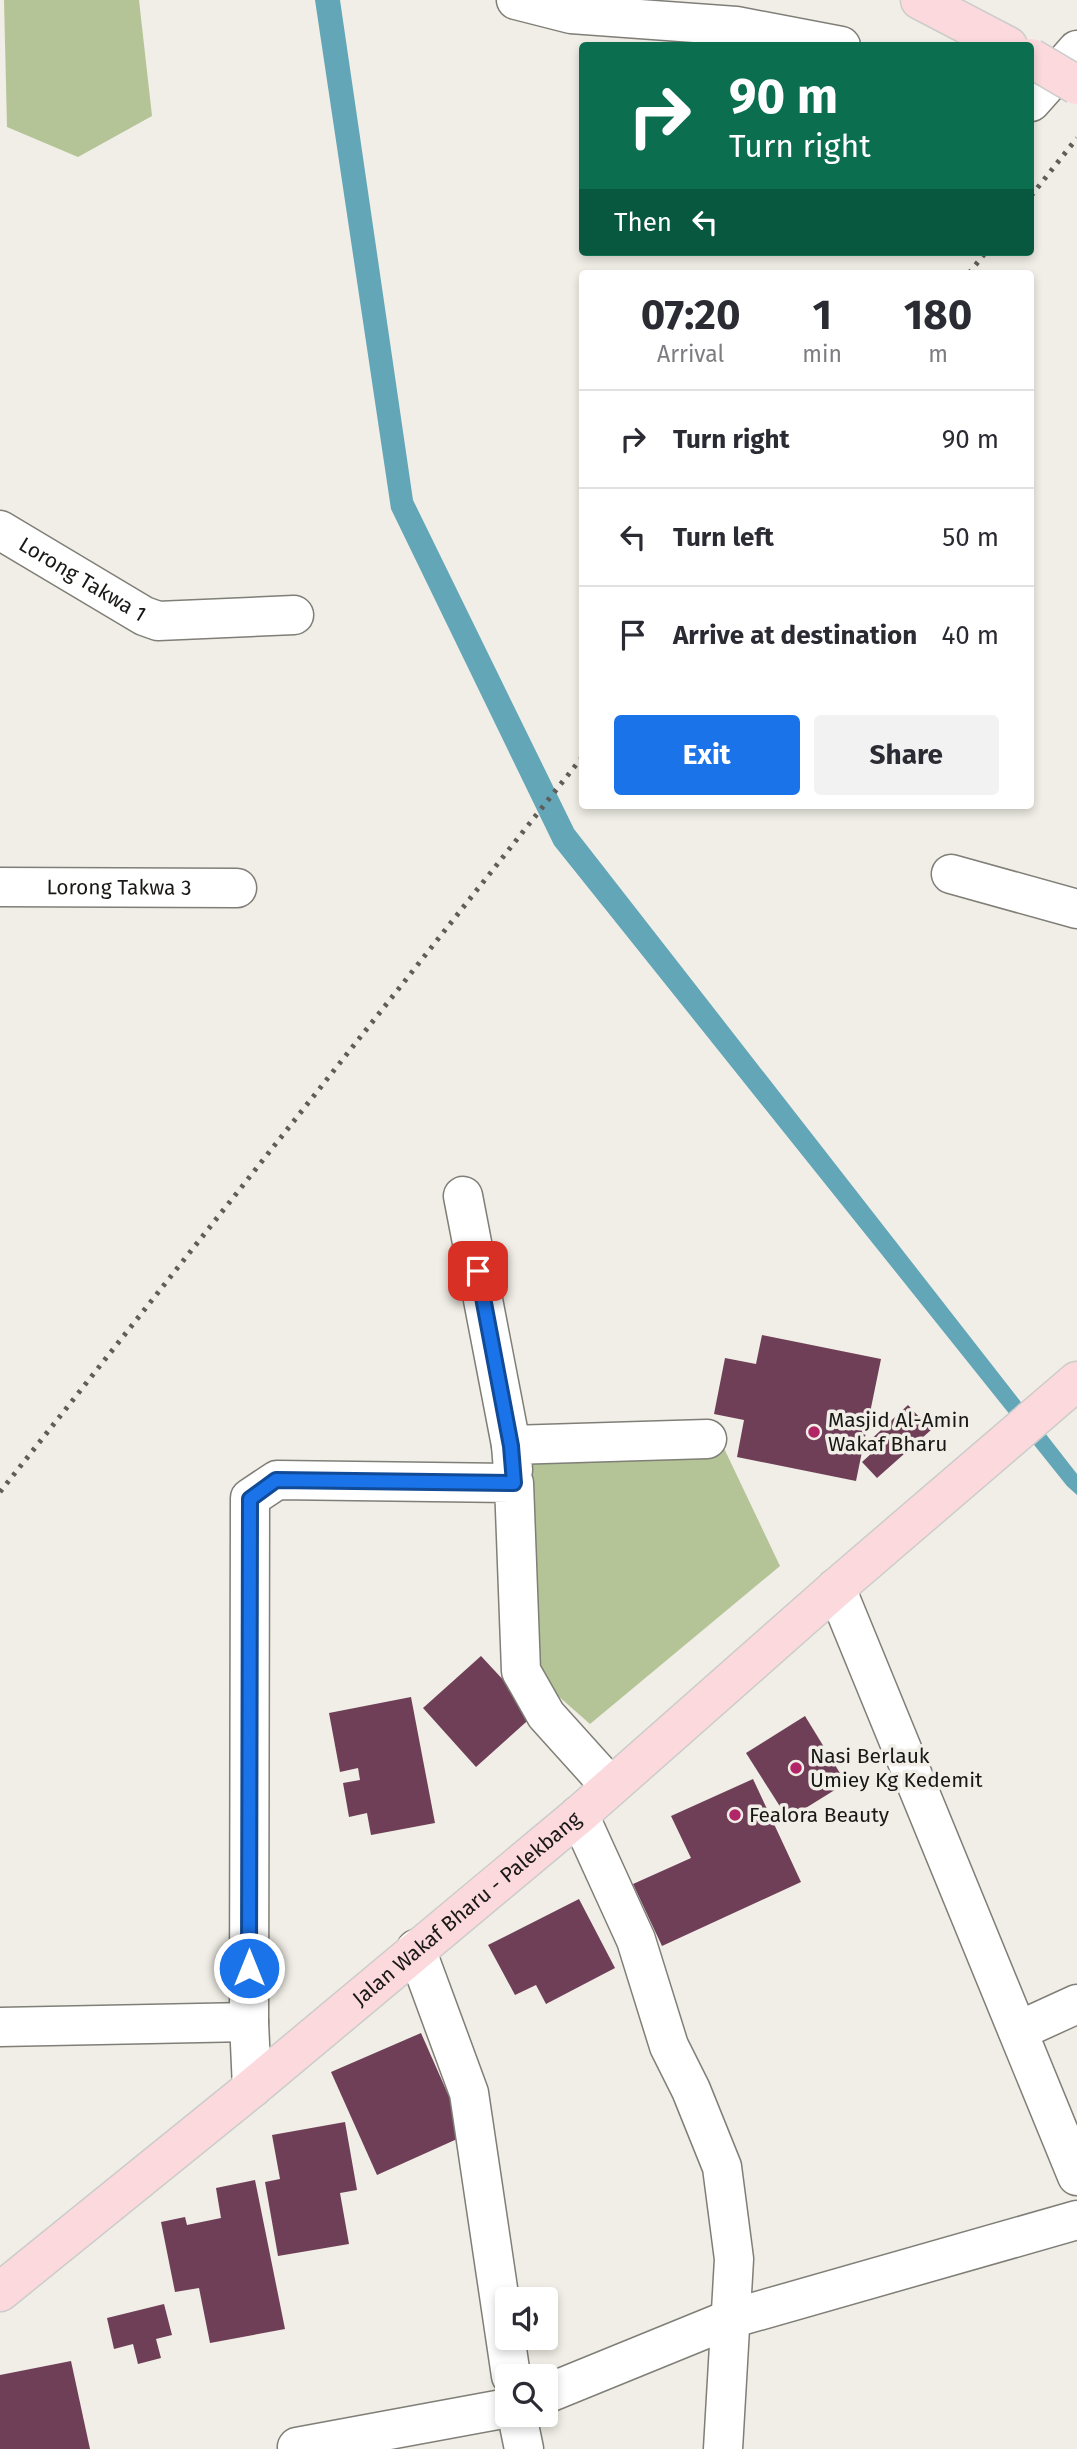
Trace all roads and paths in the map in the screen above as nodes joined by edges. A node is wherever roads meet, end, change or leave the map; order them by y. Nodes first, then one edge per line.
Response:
1 (516, 0) edge
2 (920, 0) edge
3 (817, 42) edge
4 (1000, 42) edge
5 (1077, 50) edge
6 (1034, 58) edge
7 (1034, 59) edge
8 (1077, 79) edge
9 (1077, 85) edge
10 (1034, 99) edge
11 (0, 530) edge
12 (294, 615) dead end
13 (951, 874) dead end
14 (0, 887) edge
15 (237, 888) dead end
16 (1077, 909) edge
17 (463, 1196) dead end
18 (1077, 1381) edge
19 (707, 1439) dead end
20 (513, 1464) junction
21 (836, 1588) junction
22 (610, 1786) junction
23 (579, 1815) junction
24 (416, 1949) junction
25 (1077, 2004) edge
26 (249, 2022) junction
27 (0, 2028) edge
28 (1018, 2031) junction
29 (252, 2088) junction
30 (1077, 2176) edge
31 (1077, 2220) edge
32 (0, 2292) edge
33 (730, 2319) junction
34 (509, 2364) edge
35 (558, 2389) edge
36 (495, 2410) edge
37 (519, 2427) edge
38 (297, 2447) dead end
39 (523, 2449) edge
40 (723, 2449) edge

1 - 3 street
2 - 4 main road
5 - 10 street
6 - 8 main road, bridge
7 - 9 main road, bridge
11 - 12 street, Lorong Takwa 1
13 - 16 street
14 - 15 street, Lorong Takwa 3
17 - 20 street
18 - 21 main road, Jalan Wakaf Bharu - Palekbang
19 - 20 street
20 - 22 street
20 - 26 street
21 - 22 main road, Jalan Wakaf Bharu - Palekbang
21 - 28 street
22 - 23 main road, Jalan Wakaf Bharu - Palekbang
23 - 24 main road, Jalan Wakaf Bharu - Palekbang
23 - 33 street
24 - 29 main road, Jalan Wakaf Bharu - Palekbang
24 - 34 street
25 - 28 street
26 - 27 street
26 - 29 street
28 - 30 street
29 - 32 main road, Jalan Wakaf Bharu - Palekbang
31 - 33 street
33 - 35 street
33 - 40 street
36 - 38 street
37 - 39 street

